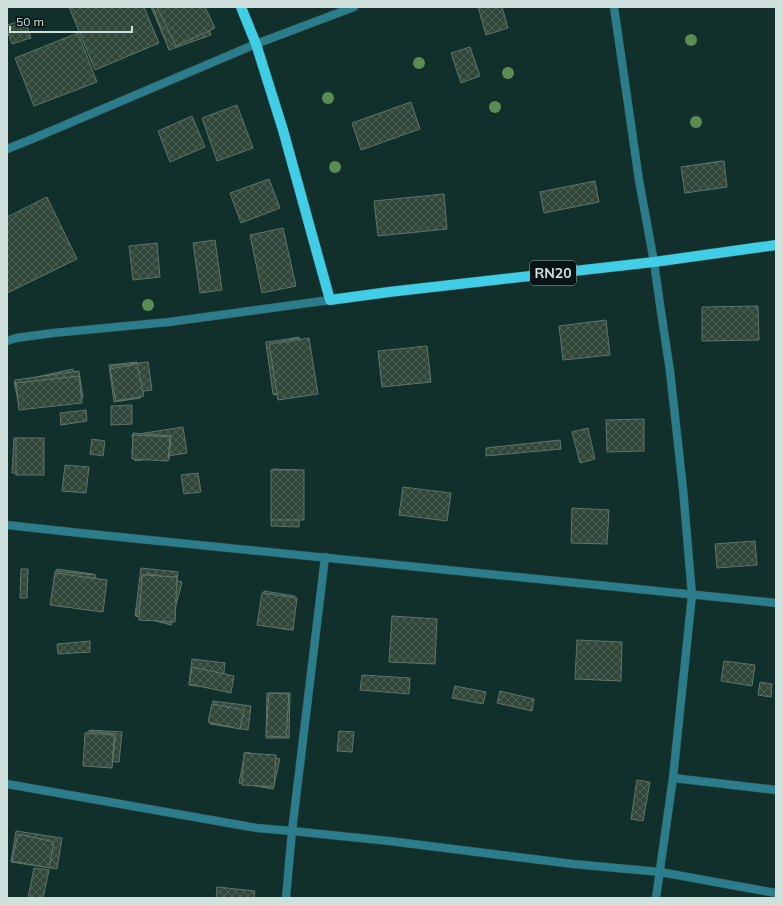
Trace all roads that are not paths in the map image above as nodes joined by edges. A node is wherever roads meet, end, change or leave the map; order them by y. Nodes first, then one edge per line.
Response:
1 (240, 7) edge
2 (354, 7) edge
3 (614, 7) edge
4 (256, 44) junction
5 (7, 149) edge
6 (776, 245) edge
7 (654, 262) junction
8 (330, 300) junction
9 (7, 341) edge
10 (7, 525) edge
11 (325, 557) junction
12 (692, 595) junction
13 (776, 603) edge
14 (674, 778) junction
15 (7, 784) edge
16 (776, 790) edge
17 (292, 831) junction
18 (660, 872) junction
19 (776, 893) edge
20 (286, 898) edge
21 (656, 898) edge

1 - 4 main road
2 - 4 street
3 - 7 street
4 - 5 street
4 - 8 main road
6 - 7 main road, RN20
7 - 8 main road, RN20
7 - 12 street
8 - 9 street
10 - 11 street
11 - 12 street
11 - 17 street
12 - 13 street
12 - 14 street
14 - 16 street
14 - 18 street
15 - 17 street
17 - 18 street
17 - 20 street
18 - 19 street
18 - 21 street

